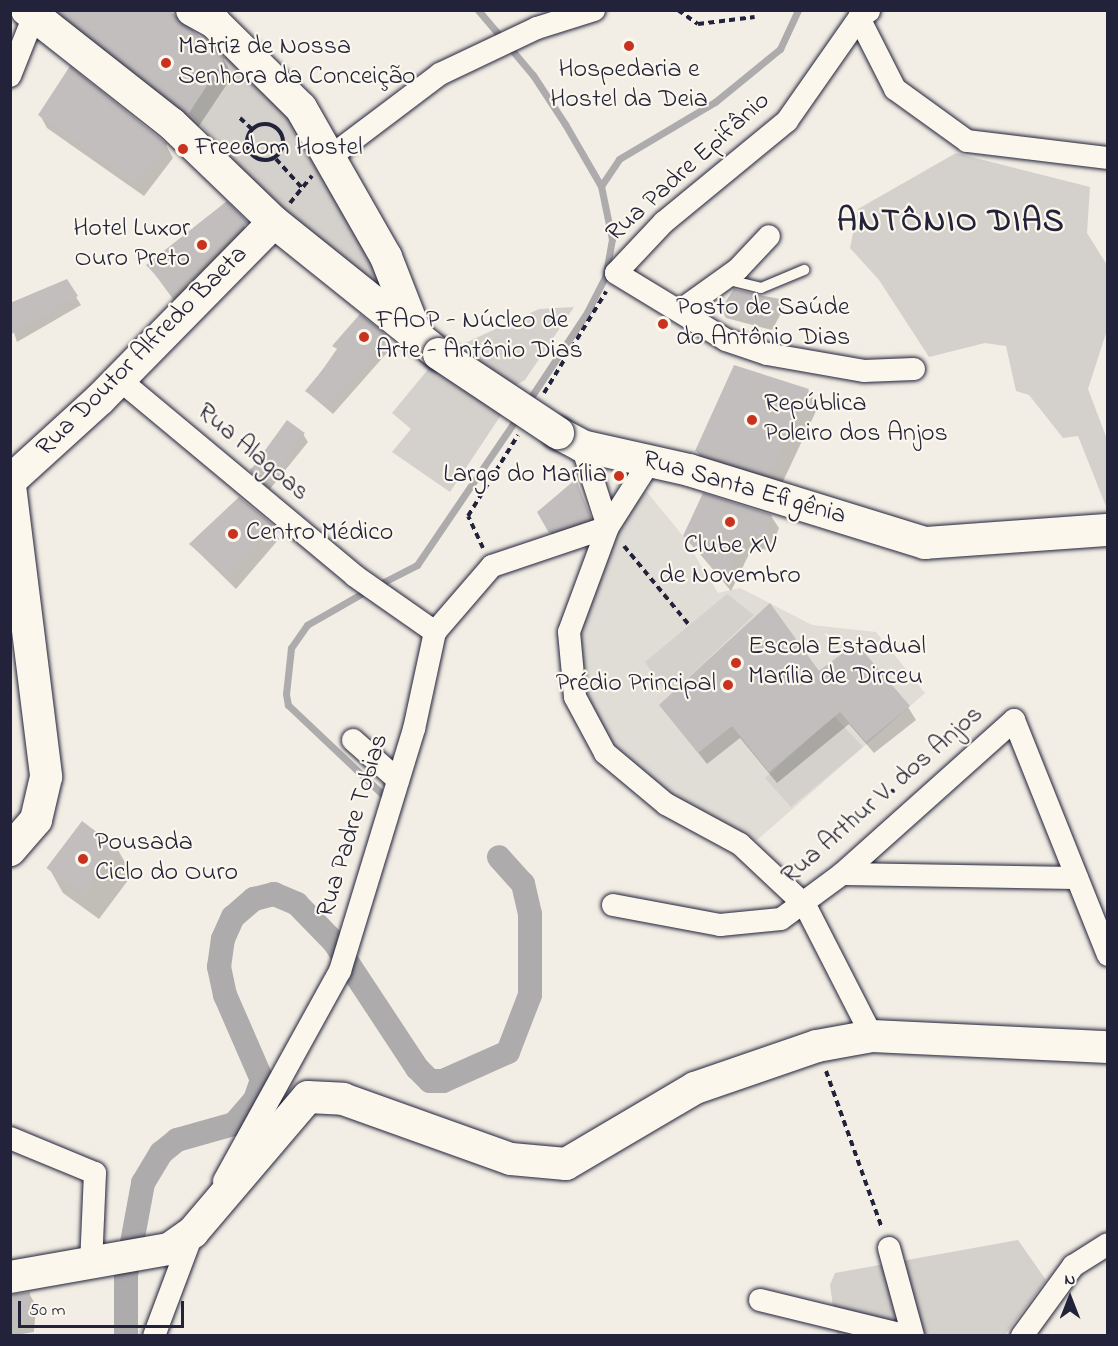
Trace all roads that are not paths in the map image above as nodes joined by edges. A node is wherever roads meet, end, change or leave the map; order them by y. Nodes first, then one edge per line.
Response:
1 (594, 10) edge
2 (30, 14) edge
3 (865, 14) edge
4 (210, 15) edge
5 (10, 76) edge
6 (1107, 158) edge
7 (326, 160) junction
8 (274, 222) junction
9 (769, 236) dead end
10 (804, 270) dead end
11 (724, 279) junction
12 (681, 310) junction
13 (414, 330) junction
14 (914, 369) dead end
15 (120, 380) junction
16 (570, 439) junction
17 (650, 461) junction
18 (10, 481) edge
19 (10, 486) edge
20 (608, 527) junction
21 (1105, 539) edge
22 (435, 632) junction
23 (10, 665) edge
24 (37, 698) junction
25 (353, 740) dead end
26 (398, 780) junction
27 (10, 850) edge
28 (842, 874) junction
29 (1077, 878) junction
30 (613, 906) dead end
31 (805, 906) junction
32 (1107, 955) edge
33 (872, 1036) junction
34 (1107, 1047) edge
35 (10, 1138) edge
36 (200, 1223) junction
37 (1107, 1244) edge
38 (889, 1248) road end
39 (116, 1259) junction
40 (10, 1277) edge
41 (760, 1300) dead end
42 (154, 1335) edge
43 (911, 1335) edge
44 (1022, 1335) edge

1 - 7 street
2 - 5 street
2 - 8 street, Rua Santa Efigênia
3 - 6 street
3 - 12 street, Rua Padre Epifânio
4 - 7 street
7 - 13 street
8 - 13 street, Rua Santa Efigênia
8 - 15 street, Rua Doutor Alfredo Baeta
9 - 11 street
10 - 11 lane
11 - 12 street
12 - 14 street, Rua Padre Epifânio
13 - 16 street, Rua Santa Efigênia, bridge
15 - 18 street, Rua Doutor Alfredo Baeta
15 - 22 street, Rua Alagoas
16 - 17 street, Rua Santa Efigênia
16 - 20 street
17 - 20 street
17 - 21 street, Rua Santa Efigênia
19 - 24 street
20 - 22 street, Rua Padre Tobias
20 - 31 street
22 - 26 street, Rua Padre Tobias
23 - 24 street
24 - 27 street
25 - 26 street
26 - 36 street, Rua Padre Tobias
28 - 29 street
28 - 29 street, Rua Arthur V. dos Anjos
28 - 31 street, Rua Arthur V. dos Anjos
29 - 32 street
30 - 31 street, Rua Arthur V. dos Anjos
31 - 33 street
33 - 34 street
33 - 36 street
35 - 39 street
36 - 39 street
36 - 42 street, Rua Padre Tobias
37 - 44 street
38 - 43 street
39 - 40 street
41 - 43 street

